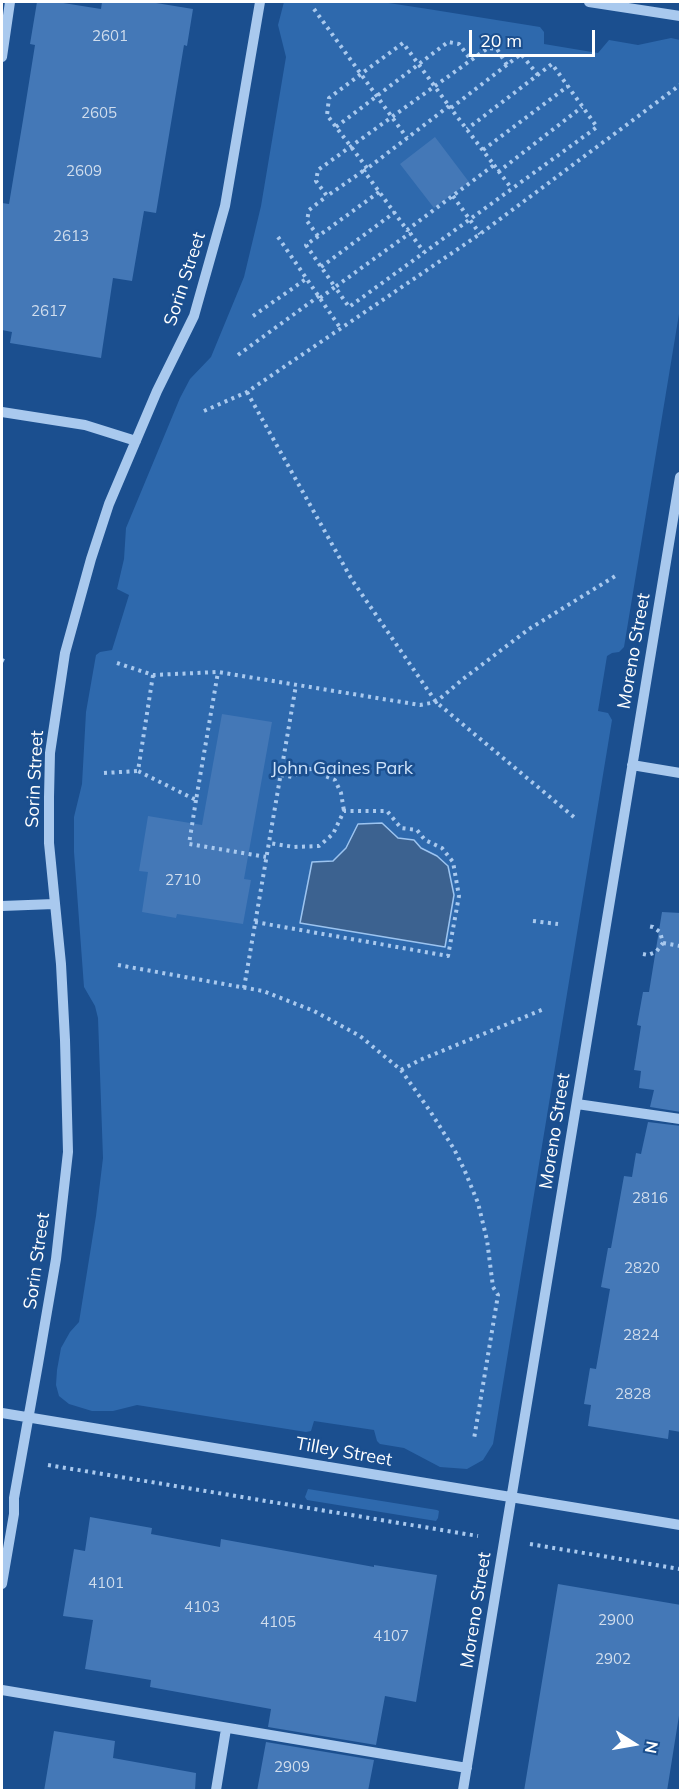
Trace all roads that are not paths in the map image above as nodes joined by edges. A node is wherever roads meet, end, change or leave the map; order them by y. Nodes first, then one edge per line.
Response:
1 (10, 2) edge
2 (260, 2) edge
3 (589, 2) edge
4 (681, 16) edge
5 (2, 57) edge
6 (2, 412) edge
7 (136, 441) junction
8 (681, 477) edge
9 (632, 765) junction
10 (681, 773) edge
11 (54, 904) junction
12 (2, 906) edge
13 (577, 1104) junction
14 (681, 1119) edge
15 (2, 1413) edge
16 (28, 1417) junction
17 (511, 1497) junction
18 (681, 1525) edge
19 (2, 1584) edge
20 (2, 1690) edge
21 (226, 1729) junction
22 (467, 1768) junction
23 (216, 1791) edge
24 (463, 1791) edge

1 - 5 street
2 - 7 street, Sorin Street
3 - 4 street
6 - 7 street
7 - 11 street, Sorin Street
8 - 9 street, Moreno Street
9 - 10 street
9 - 13 street, Moreno Street
11 - 12 street
11 - 16 street, Sorin Street
13 - 14 street
13 - 17 street, Moreno Street
15 - 16 street, Tilley Street
16 - 17 street, Tilley Street
16 - 19 street, Sorin Street
17 - 18 street, Tilley Street
17 - 22 street, Moreno Street
20 - 21 street
21 - 22 street
21 - 23 street
22 - 24 street, Moreno Street

